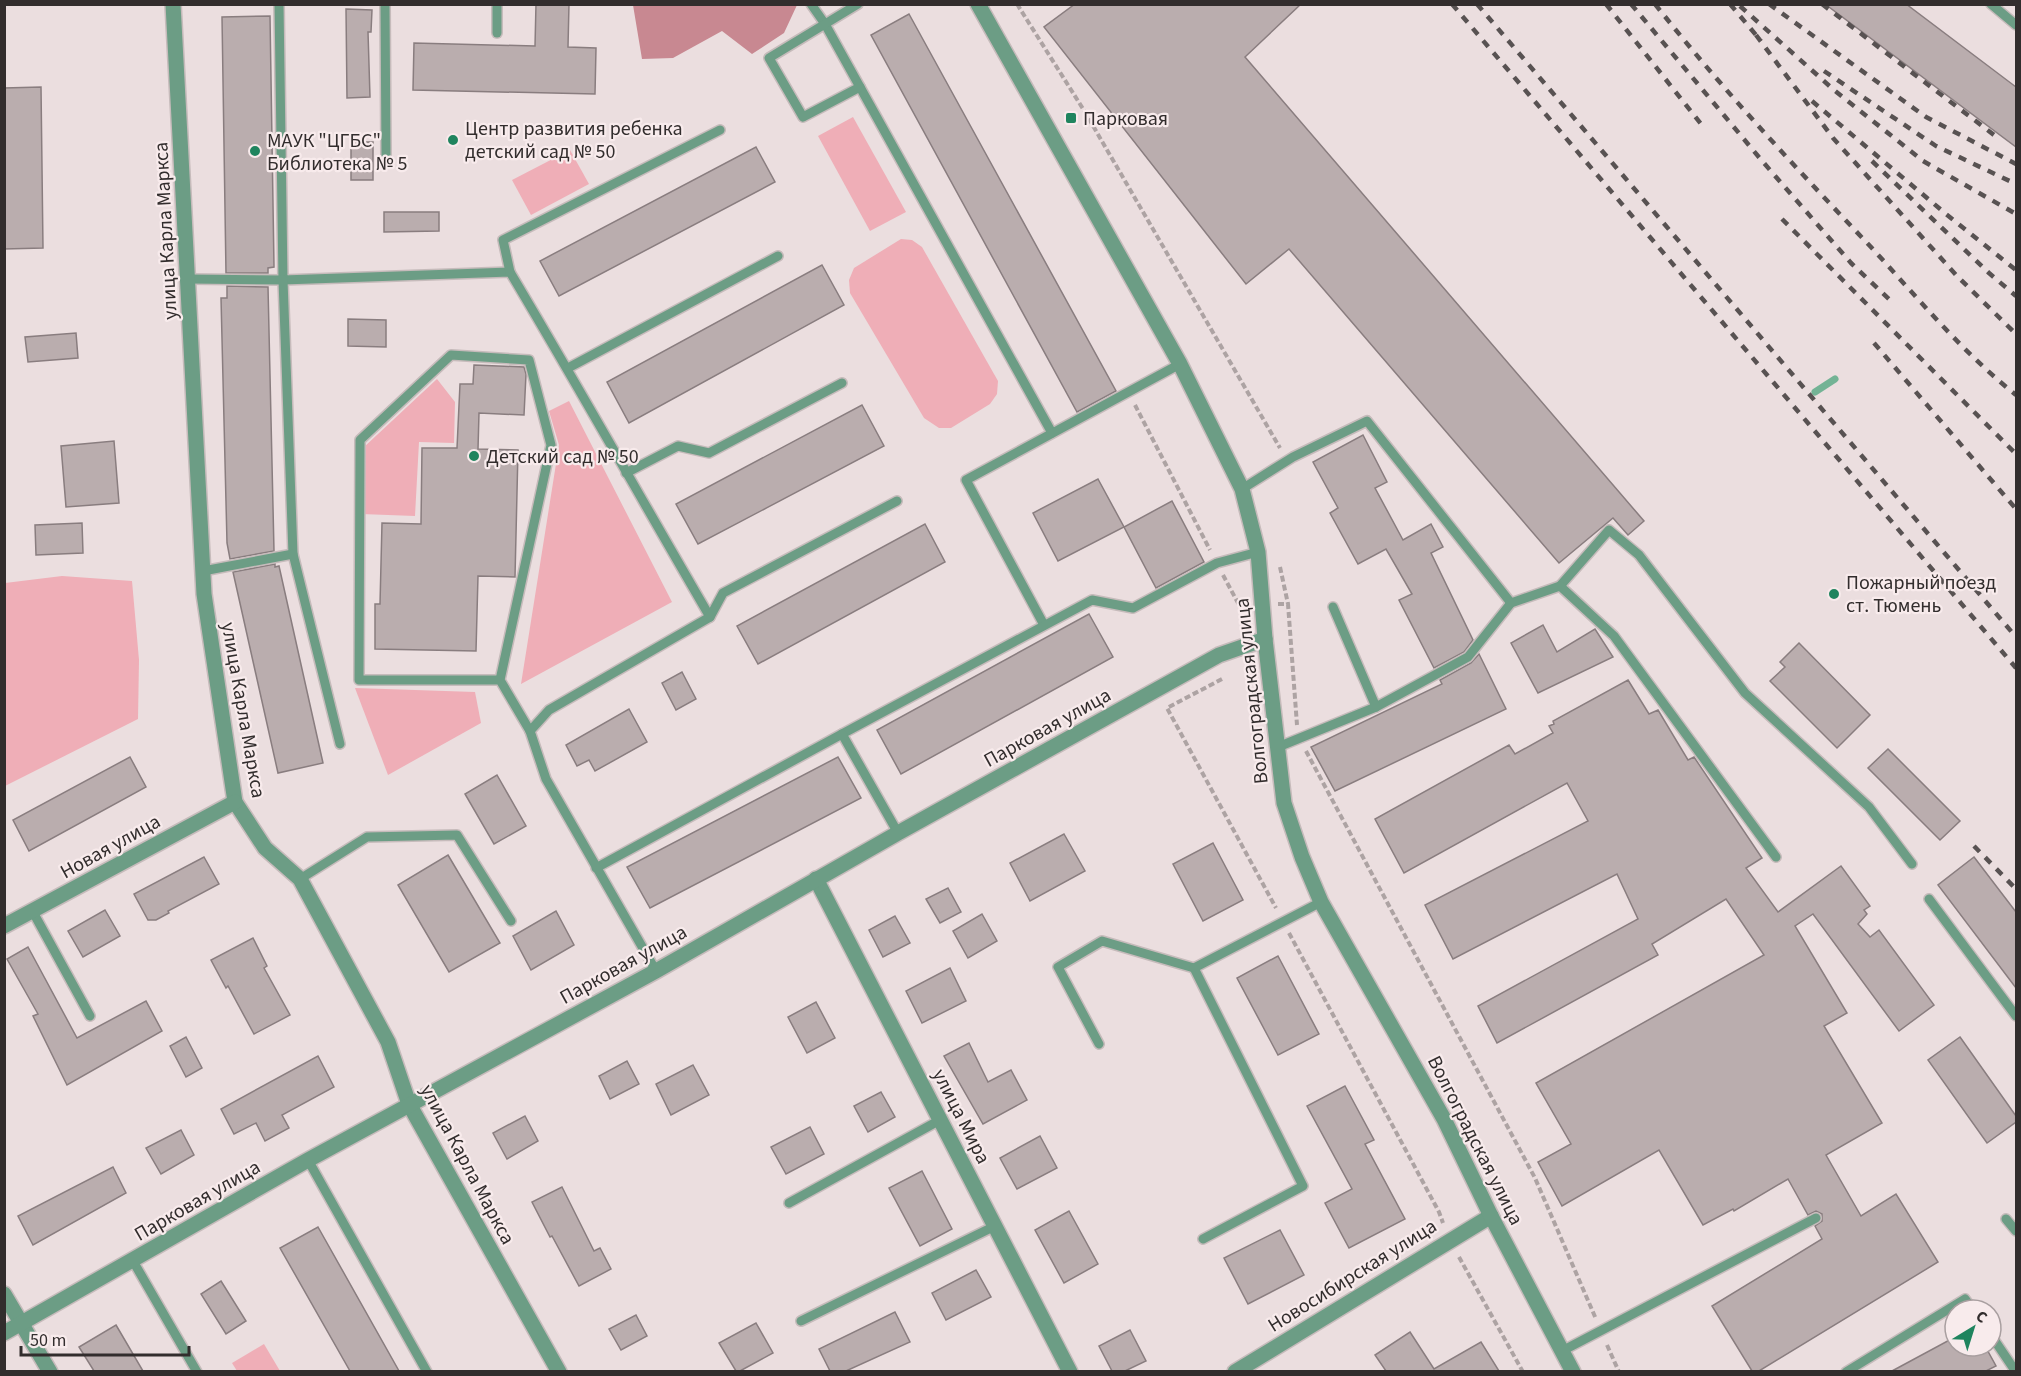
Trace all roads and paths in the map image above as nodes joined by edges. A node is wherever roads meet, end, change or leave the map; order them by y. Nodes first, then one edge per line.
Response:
1 (173, 4) edge
2 (279, 4) edge
3 (385, 4) edge
4 (497, 4) edge
5 (811, 4) edge
6 (858, 4) edge
7 (978, 4) edge
8 (1017, 4) edge
9 (1991, 4) edge
10 (825, 24) junction
11 (2016, 25) edge
12 (497, 33) dead end
13 (860, 87) junction
14 (720, 130) dead end
15 (386, 155) dead end
16 (778, 256) dead end
17 (510, 272) junction
18 (189, 279) junction
19 (283, 280) junction
20 (1180, 364) junction
21 (568, 368) junction
22 (842, 383) dead end
23 (1128, 392) junction
24 (1052, 433) junction
25 (626, 473) junction
26 (1259, 478) junction
27 (1242, 489) junction
28 (897, 501) dead end
29 (1258, 552) junction
30 (293, 554) junction
31 (1278, 558) dead end
32 (1217, 564) junction
33 (203, 571) junction
34 (1560, 586) junction
35 (1263, 602) junction
36 (1511, 603) junction
37 (1288, 604) junction
38 (1333, 607) dead end
39 (710, 617) junction
40 (1044, 625) junction
41 (1265, 639) junction
42 (1222, 679) dead end
43 (500, 680) junction
44 (1376, 707) junction
45 (530, 731) junction
46 (842, 734) junction
47 (1298, 738) junction
48 (340, 744) dead end
49 (1278, 747) junction
50 (235, 802) junction
51 (898, 833) junction
52 (1776, 857) dead end
53 (1912, 864) dead end
54 (596, 868) junction
55 (300, 879) junction
56 (816, 879) junction
57 (1929, 899) dead end
58 (1321, 902) junction
59 (33, 912) junction
60 (511, 921) dead end
61 (1283, 922) junction
62 (4, 926) edge
63 (1194, 968) junction
64 (657, 971) junction
65 (90, 1016) dead end
66 (2016, 1016) edge
67 (1099, 1044) dead end
68 (409, 1104) junction
69 (940, 1120) junction
70 (308, 1160) junction
71 (789, 1203) dead end
72 (1491, 1216) junction
73 (1816, 1218) dead end
74 (2006, 1219) dead end
75 (995, 1226) junction
76 (2016, 1231) edge
77 (1203, 1239) dead end
78 (1449, 1240) junction
79 (134, 1261) junction
80 (4, 1294) edge
81 (1943, 1312) edge
82 (801, 1321) dead end
83 (21, 1323) junction
84 (1601, 1330) junction
85 (4, 1333) edge
86 (1562, 1351) junction
87 (2003, 1352) edge
88 (50, 1371) edge
89 (197, 1371) edge
90 (427, 1371) edge
91 (558, 1371) edge
92 (1070, 1371) edge
93 (1235, 1371) edge
94 (1523, 1371) edge
95 (1573, 1371) edge
96 (1619, 1371) edge
97 (1846, 1371) edge
98 (2016, 1371) edge

1 - 18 street, улица Карла Маркса
2 - 19 lane
3 - 15 lane
4 - 12 lane
5 - 10 lane
6 - 10 lane
7 - 20 street, Волгоградская улица
8 - 26 path
9 - 11 lane
10 - 13 lane
10 - 13 lane
13 - 24 lane
14 - 17 lane
16 - 21 lane
17 - 19 lane
17 - 21 lane
18 - 19 lane
18 - 33 street, улица Карла Маркса
19 - 30 lane
20 - 23 lane
20 - 27 street, Волгоградская улица
21 - 25 lane
22 - 25 lane
23 - 24 lane
23 - 32 path
24 - 40 lane
25 - 39 lane
26 - 27 lane
26 - 36 lane
27 - 29 street, Волгоградская улица
28 - 39 lane
29 - 32 lane
29 - 35 street, Волгоградская улица
30 - 33 lane
30 - 48 lane
31 - 37 path
32 - 35 path
32 - 40 lane
33 - 50 street, улица Карла Маркса
34 - 36 lane
34 - 52 lane
34 - 53 lane
35 - 37 path
35 - 41 street, Волгоградская улица
36 - 44 lane
37 - 47 path
38 - 44 lane
39 - 45 lane
40 - 46 lane
41 - 49 street, Волгоградская улица
41 - 51 street, Парковая улица
42 - 61 path
43 - 43 lane
43 - 45 lane
44 - 47 lane
45 - 54 lane
46 - 51 lane
46 - 54 lane
47 - 49 lane
47 - 84 path
49 - 58 street, Волгоградская улица
50 - 55 street, улица Карла Маркса
50 - 59 street, Новая улица
51 - 56 street, Парковая улица
54 - 64 lane
55 - 60 lane
55 - 68 street, улица Карла Маркса
56 - 64 street, Парковая улица
56 - 69 street, улица Мира
57 - 66 lane
58 - 61 lane
58 - 72 street, Волгоградская улица
59 - 62 street, Новая улица
59 - 65 lane
61 - 63 lane
61 - 78 path
63 - 67 lane
63 - 77 lane
64 - 68 street, Парковая улица
68 - 70 street, Парковая улица
68 - 91 street, улица Карла Маркса
69 - 71 lane
69 - 75 street, улица Мира
70 - 79 street, Парковая улица
70 - 90 lane
72 - 78 street, Новосибирская улица
72 - 86 street, Волгоградская улица
73 - 84 lane
74 - 76 lane
75 - 82 lane
75 - 92 street, улица Мира
78 - 93 street, Новосибирская улица
78 - 94 path
79 - 83 street, Парковая улица
79 - 89 lane
80 - 83 street
81 - 97 lane
83 - 85 street, Парковая улица
83 - 88 street
84 - 86 lane
84 - 96 path
86 - 95 street, Волгоградская улица
87 - 98 lane

